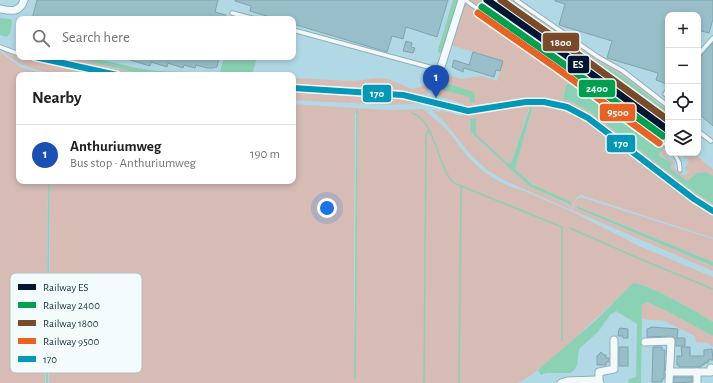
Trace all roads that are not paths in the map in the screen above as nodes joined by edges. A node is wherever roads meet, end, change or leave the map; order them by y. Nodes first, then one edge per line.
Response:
1 (24, 0) edge
2 (462, 0) edge
3 (465, 0) edge
4 (516, 0) edge
5 (0, 9) edge
6 (232, 13) dead end
7 (244, 16) edge
8 (296, 31) edge
9 (713, 38) edge
10 (0, 47) edge
11 (701, 52) edge
12 (16, 53) edge
13 (49, 60) edge
14 (440, 70) joint
15 (103, 72) edge
16 (296, 88) edge
17 (665, 104) edge
18 (701, 133) edge
19 (711, 141) dead end
20 (665, 144) edge
21 (676, 156) edge
22 (680, 170) dead end
23 (713, 210) edge
24 (614, 340) dead end
25 (645, 342) dead end
26 (711, 368) dead end
27 (669, 372) junction
28 (697, 372) junction
29 (600, 382) edge
30 (561, 383) edge
31 (669, 383) edge
32 (697, 383) edge

1 - 5 street
2 - 14 street
3 - 20 lane
4 - 17 lane
6 - 7 lane
8 - 14 lane
9 - 11 lane
10 - 12 lane
13 - 15 lane
16 - 23 lane
18 - 19 lane
21 - 22 lane
24 - 29 street
25 - 27 street
26 - 28 street
27 - 28 street
27 - 31 street
28 - 32 street
29 - 30 street

